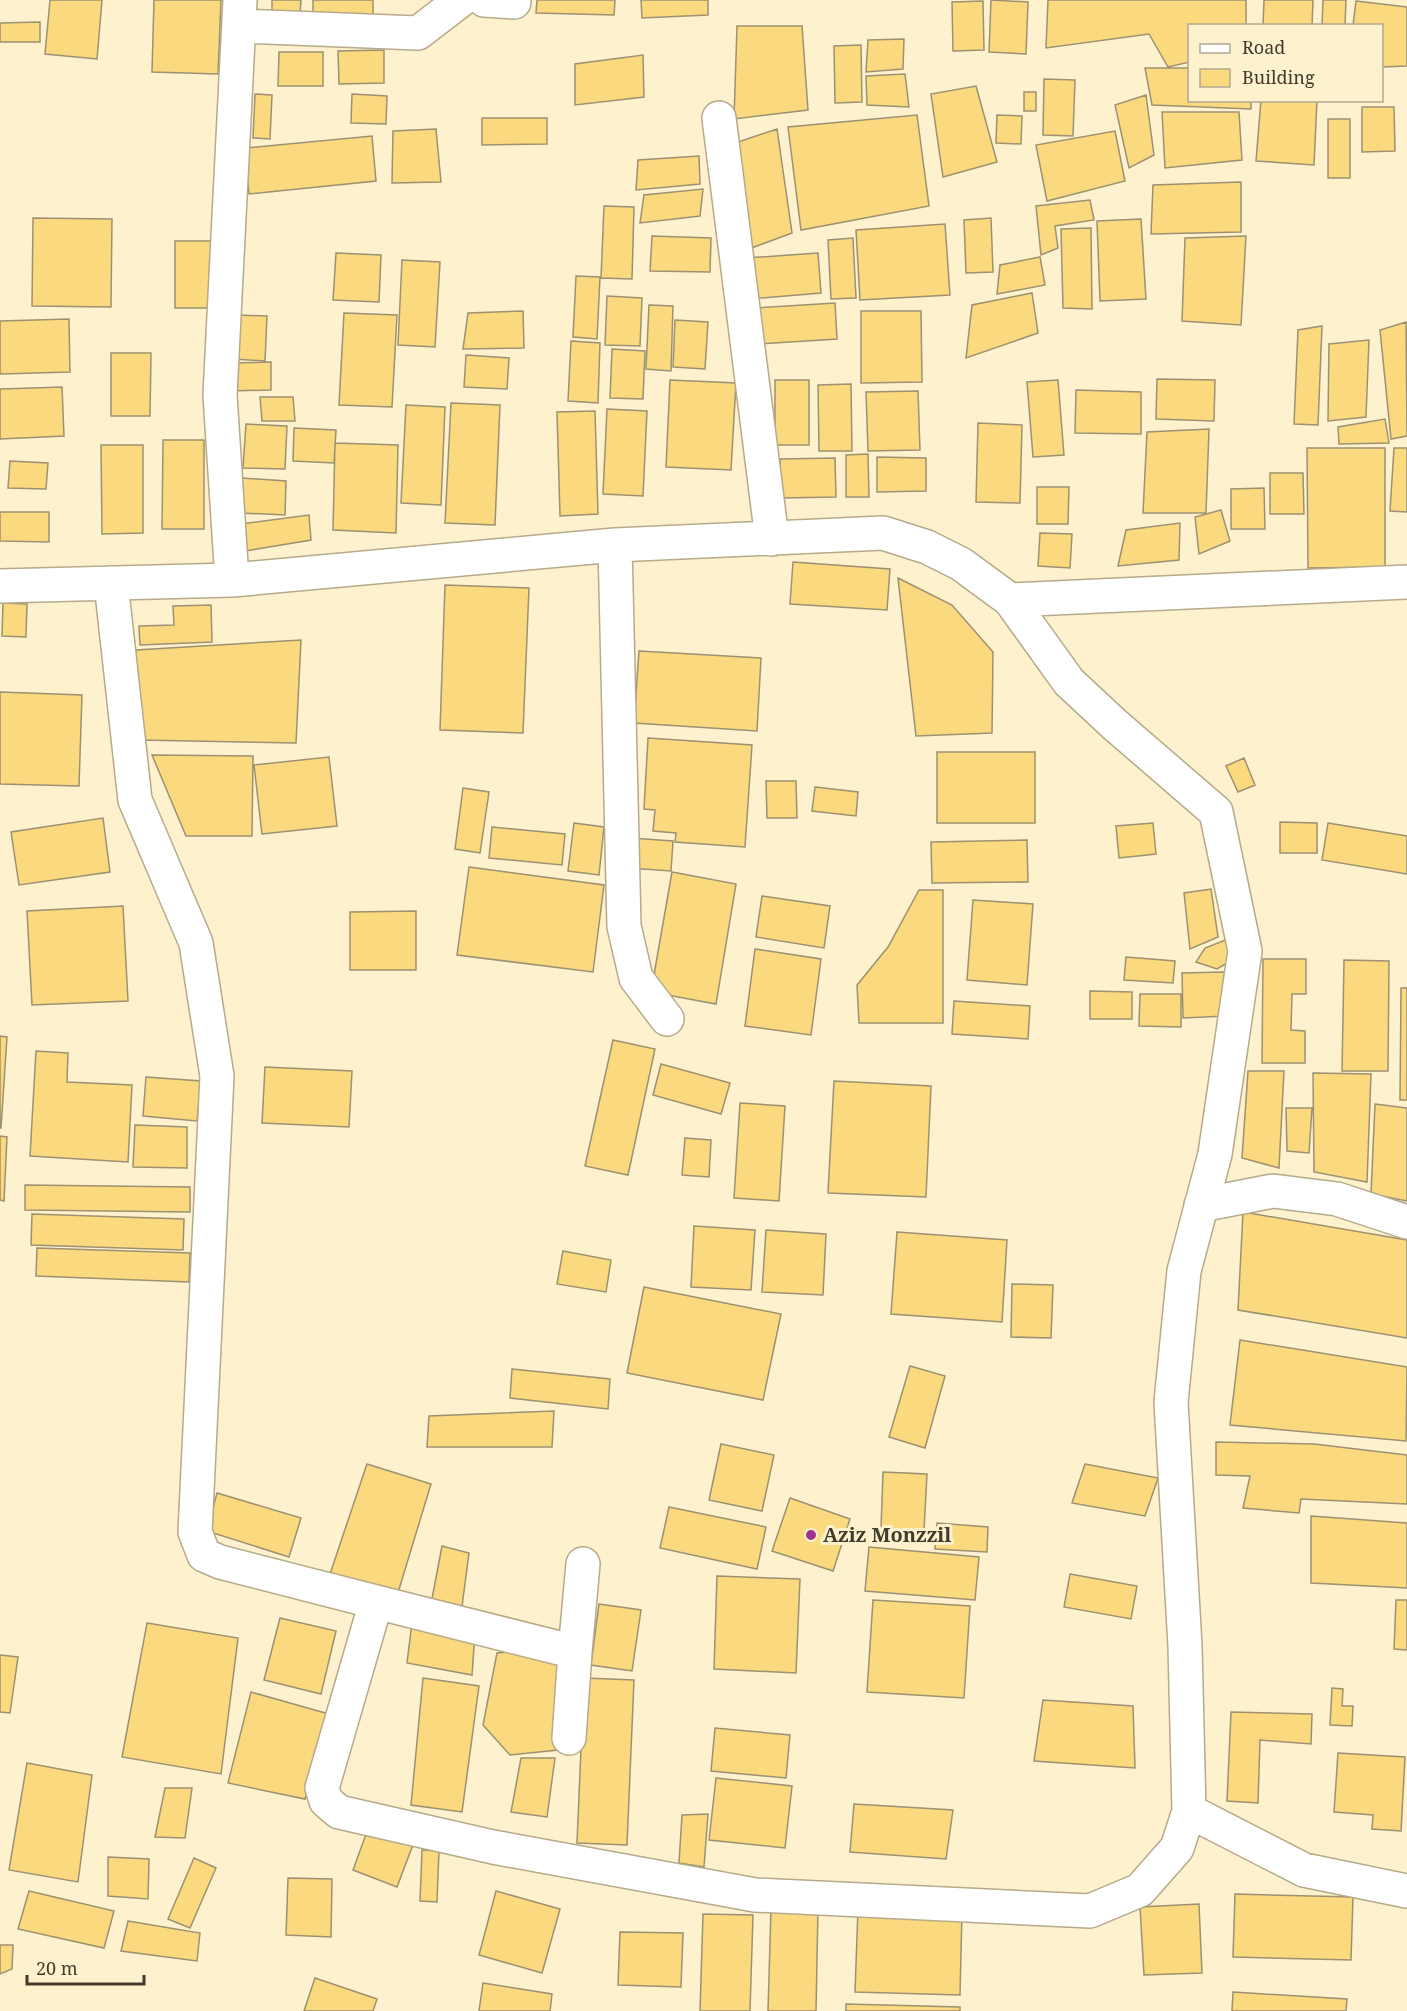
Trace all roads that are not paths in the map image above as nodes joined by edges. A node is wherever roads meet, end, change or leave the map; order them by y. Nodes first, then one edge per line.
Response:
1 (461, 0) edge
2 (240, 13) edge
3 (719, 118) dead end
4 (772, 538) junction
5 (615, 545) junction
6 (232, 580) junction
7 (1407, 582) edge
8 (111, 583) junction
9 (0, 586) edge
10 (1010, 600) junction
11 (667, 1019) dead end
12 (1202, 1204) junction
13 (1407, 1222) edge
14 (583, 1564) dead end
15 (376, 1602) junction
16 (575, 1652) junction
17 (569, 1738) dead end
18 (1189, 1811) junction
19 (1407, 1891) edge

1 - 2 street
2 - 6 street
3 - 4 street
4 - 5 street
4 - 10 street
5 - 6 street
5 - 11 street
6 - 8 street
7 - 10 street
8 - 9 street
8 - 15 street
10 - 12 street
12 - 13 street
12 - 18 street
14 - 16 street
15 - 16 street
15 - 18 street
16 - 17 street
18 - 19 street

